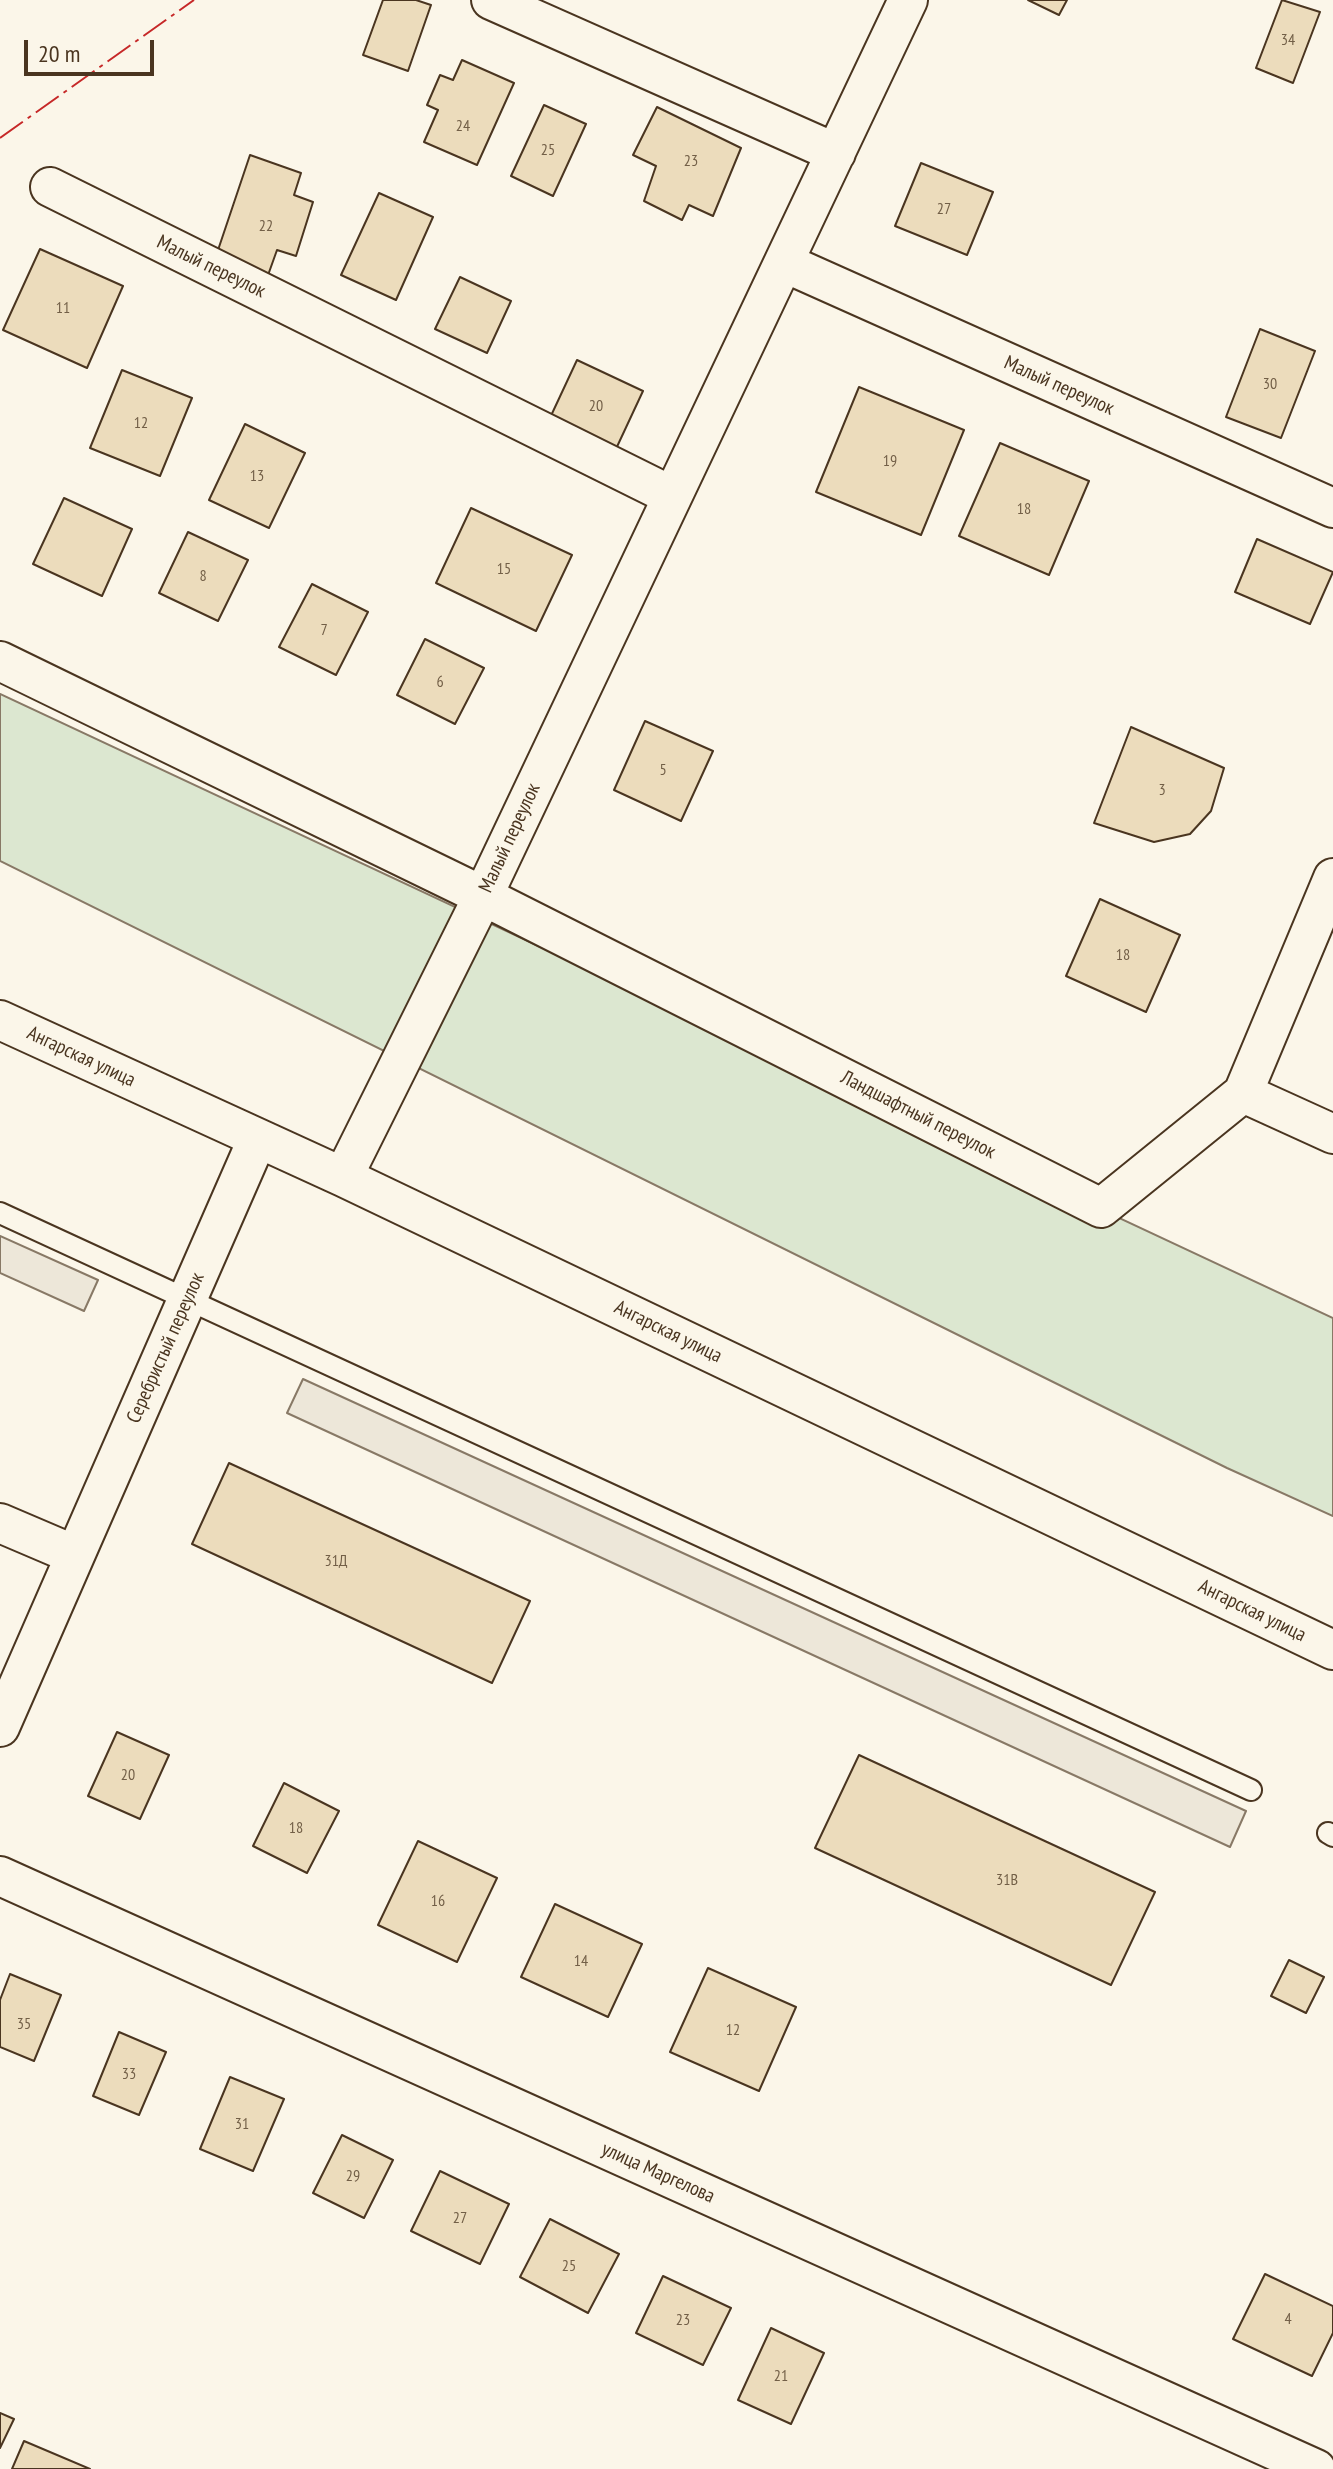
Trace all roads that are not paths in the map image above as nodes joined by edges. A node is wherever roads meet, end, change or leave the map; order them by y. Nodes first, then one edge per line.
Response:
1 (491, 0) edge
2 (908, 0) edge
3 (836, 153) junction
4 (50, 187) dead end
5 (785, 263) junction
6 (672, 496) junction
7 (1333, 508) edge
8 (0, 661) edge
9 (1333, 878) edge
10 (483, 896) junction
11 (0, 1020) edge
12 (1243, 1093) junction
13 (1333, 1134) edge
14 (257, 1140) junction
15 (343, 1177) junction
16 (0, 1213) edge
17 (188, 1298) junction
18 (0, 1523) edge
19 (75, 1555) junction
20 (1333, 1650) edge
21 (0, 1727) edge
22 (1251, 1790) dead end
23 (0, 1876) edge
24 (1316, 2469) edge

1 - 3 street
2 - 3 street, Малый переулок
3 - 5 street, Малый переулок
4 - 6 street, Малый переулок
5 - 6 street, Малый переулок
5 - 7 street, Малый переулок
6 - 10 street, Малый переулок
8 - 10 street
9 - 12 street
10 - 12 street, Ландшафтный переулок
10 - 15 street, Малый переулок
11 - 14 street, Ангарская улица
12 - 13 street
14 - 15 street, Ангарская улица
14 - 17 street, Серебристый переулок
15 - 20 street, Ангарская улица
16 - 17 lane
17 - 19 street, Серебристый переулок
17 - 22 lane
18 - 19 street
19 - 21 street, Серебристый переулок
23 - 24 street, улица Маргелова

